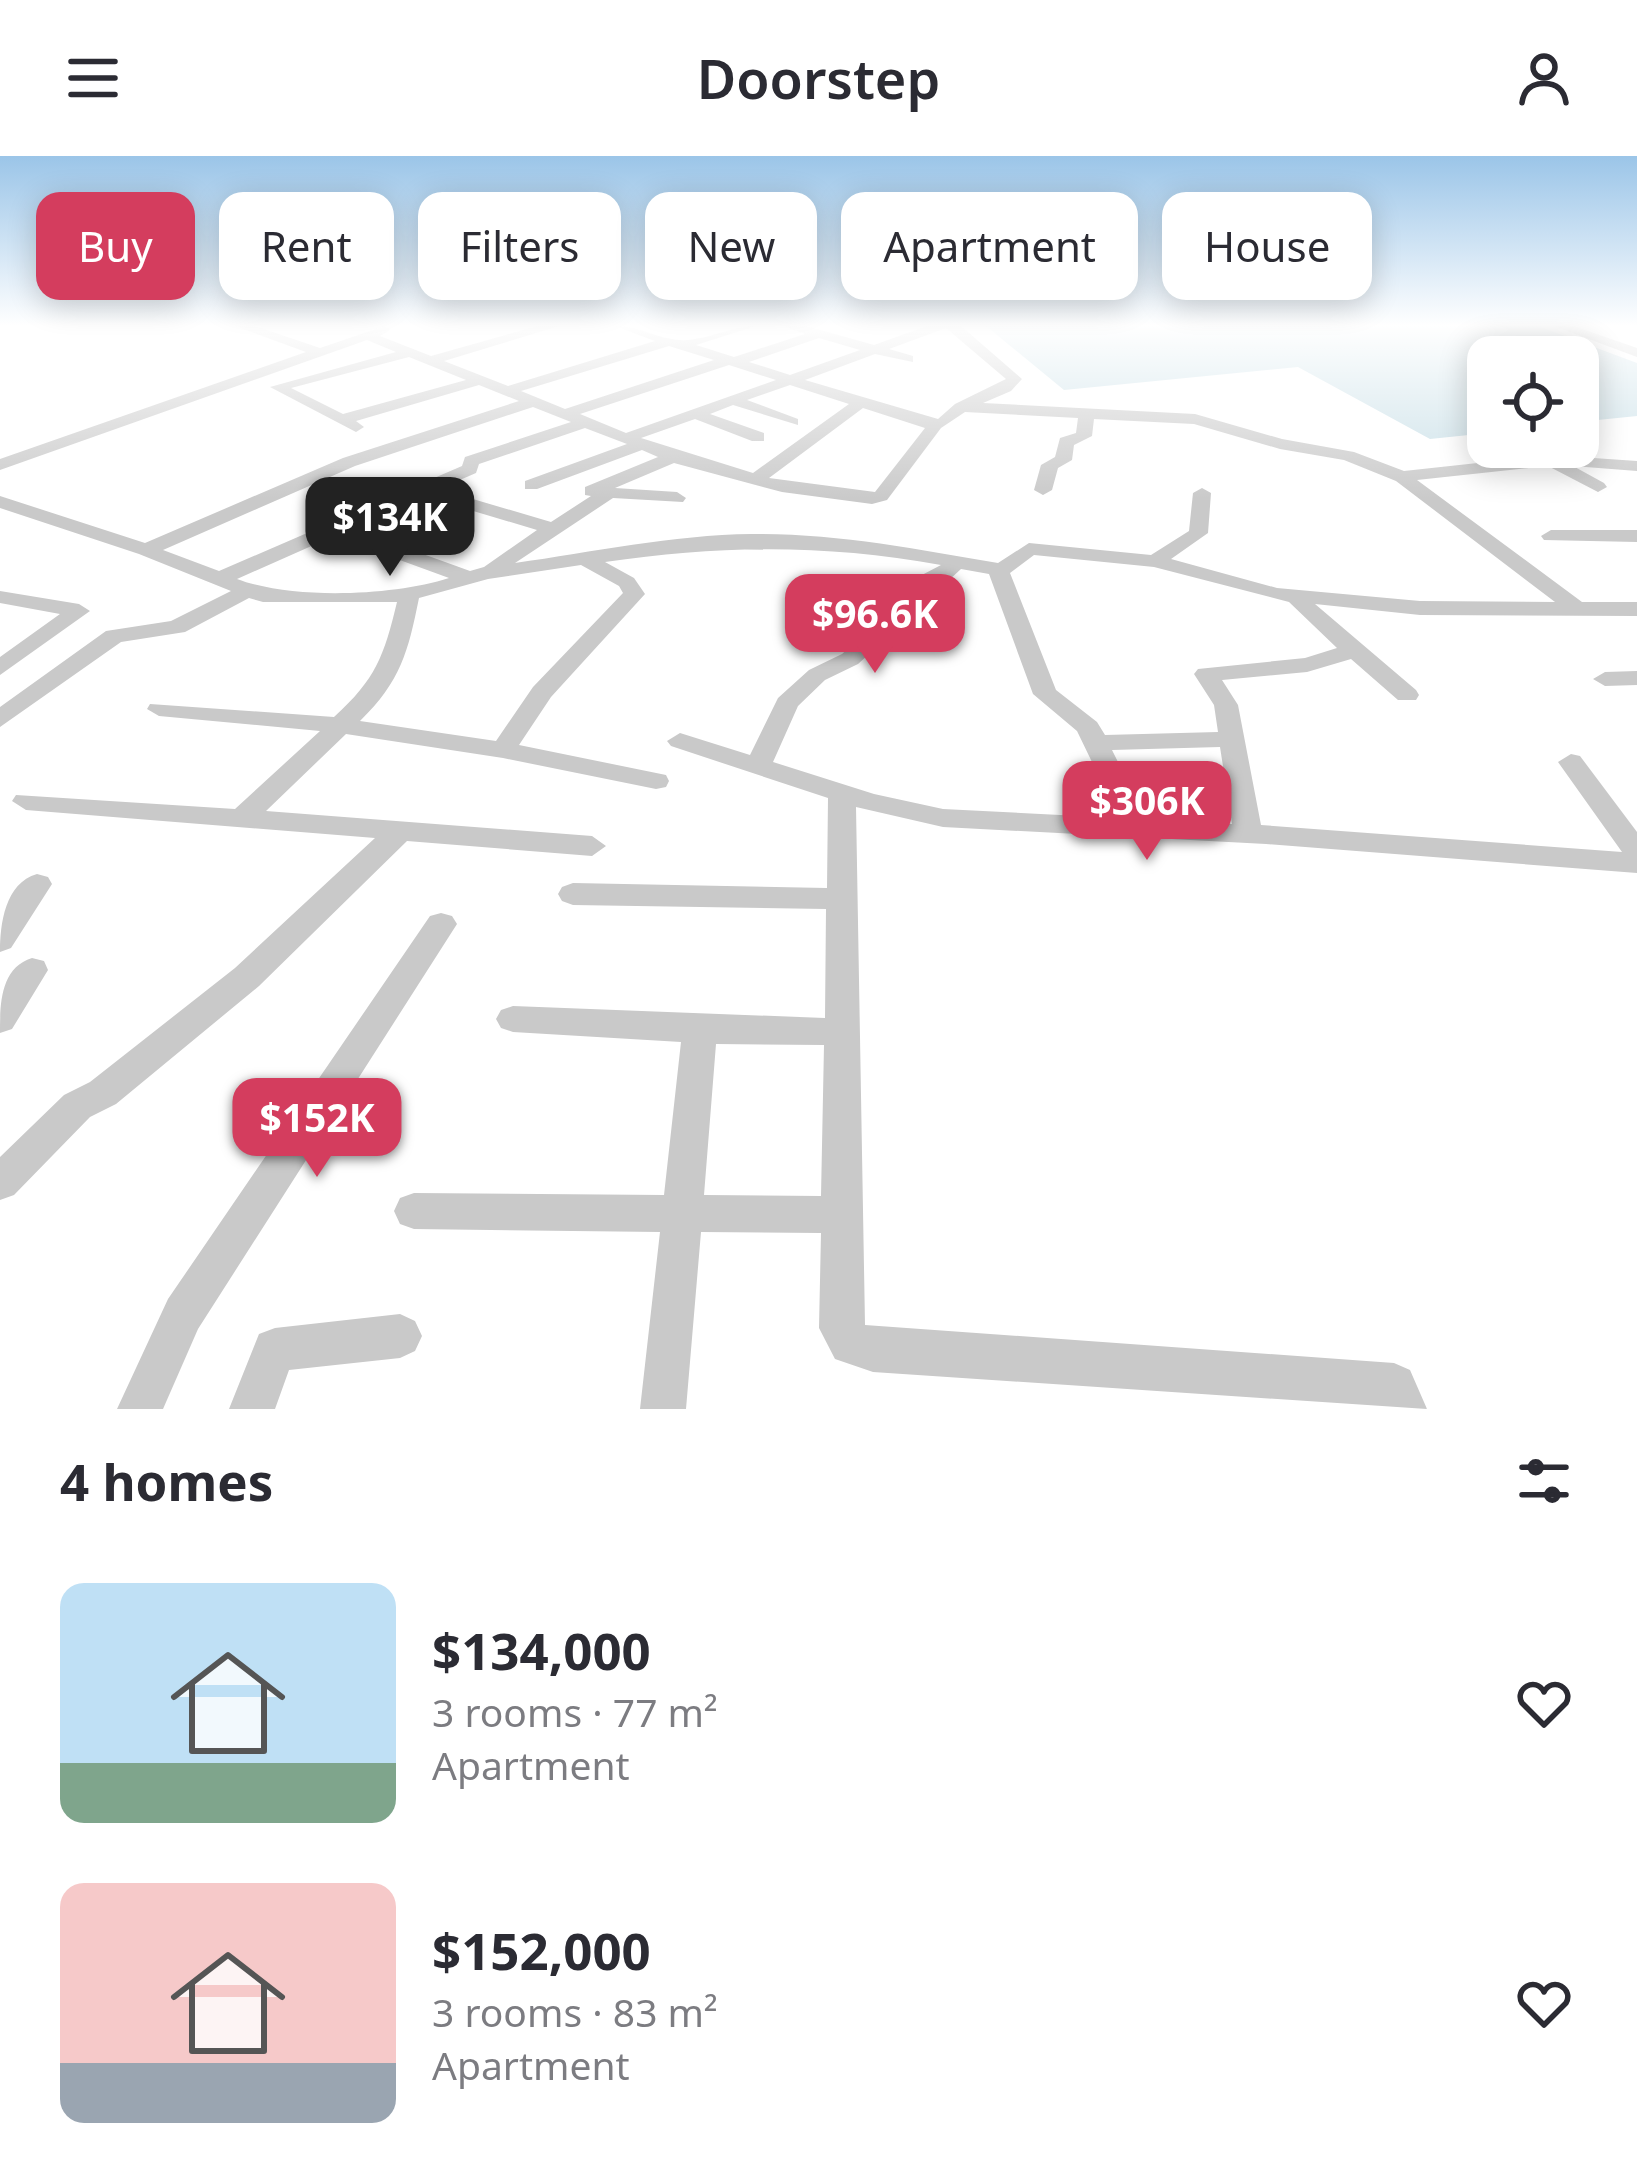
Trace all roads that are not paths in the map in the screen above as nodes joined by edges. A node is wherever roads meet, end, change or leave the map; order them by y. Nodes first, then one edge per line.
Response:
1 (223, 384) edge
2 (286, 384) edge
3 (381, 384) edge
4 (470, 384) edge
5 (492, 384) edge
6 (530, 384) edge
7 (658, 384) edge
8 (780, 384) edge
9 (806, 384) edge
10 (1013, 384) edge
11 (507, 391) junction
12 (412, 399) junction
13 (736, 401) junction
14 (532, 402) junction
15 (862, 402) junction
16 (961, 406) junction
17 (1087, 413) junction
18 (697, 414) junction
19 (562, 415) junction
20 (792, 422) dead end
21 (464, 423) junction
22 (584, 423) junction
23 (936, 424) junction
24 (758, 436) dead end
25 (632, 442) junction
26 (673, 457) junction
27 (1599, 461) edge
28 (0, 465) edge
29 (1637, 466) edge
30 (1480, 468) edge
31 (1564, 468) edge
32 (1402, 477) junction
33 (755, 481) junction
34 (531, 485) dead end
35 (1598, 487) dead end
36 (421, 490) junction
37 (1042, 490) dead end
38 (609, 493) junction
39 (1202, 493) dead end
40 (677, 497) dead end
41 (0, 502) edge
42 (332, 528) junction
43 (553, 530) junction
44 (1551, 536) dead end
45 (1637, 536) edge
46 (146, 550) junction
47 (583, 559) junction
48 (1155, 561) junction
49 (955, 562) junction
50 (998, 569) junction
51 (477, 576) junction
52 (219, 579) junction
53 (248, 590) junction
54 (410, 593) junction
55 (1296, 596) junction
56 (0, 597) edge
57 (1637, 609) edge
58 (1579, 610) junction
59 (1355, 650) junction
60 (0, 668) edge
61 (1637, 678) edge
62 (1605, 679) dead end
63 (1407, 695) dead end
64 (159, 709) dead end
65 (0, 719) edge
66 (337, 725) junction
67 (1230, 739) junction
68 (680, 741) dead end
69 (1096, 743) junction
70 (503, 750) junction
71 (1571, 762) dead end
72 (758, 766) junction
73 (656, 781) dead end
74 (842, 793) junction
75 (26, 801) dead end
76 (243, 817) junction
77 (401, 830) junction
78 (1139, 831) junction
79 (1248, 835) junction
80 (592, 846) dead end
81 (1637, 852) edge
82 (1637, 862) edge
83 (37, 884) dead end
84 (573, 894) dead end
85 (841, 899) junction
86 (441, 924) dead end
87 (0, 940) edge
88 (32, 970) dead end
89 (514, 1019) dead end
90 (0, 1020) edge
91 (700, 1030) junction
92 (841, 1032) junction
93 (0, 1184) edge
94 (414, 1211) dead end
95 (679, 1215) junction
96 (841, 1215) junction
97 (400, 1336) dead end
98 (140, 1409) edge
99 (253, 1409) edge
100 (663, 1409) edge
101 (1404, 1409) edge

1 - 28 street
2 - 12 street
3 - 12 street
4 - 12 street
5 - 11 street
6 - 11 street
7 - 19 street
8 - 13 street
9 - 15 street
10 - 16 street
11 - 14 street
12 - 21 street
13 - 18 street
13 - 20 street
14 - 19 street
14 - 21 street
15 - 23 street
15 - 33 street
16 - 17 street
16 - 23 street
17 - 32 street
17 - 37 street
18 - 24 street
18 - 25 street
19 - 22 street
21 - 46 street
22 - 25 street
22 - 36 street
23 - 33 street
25 - 26 street
25 - 34 street
26 - 33 street
26 - 38 street
27 - 29 street
30 - 32 street
31 - 35 street
32 - 58 street
36 - 42 street
36 - 43 street
38 - 40 street
38 - 43 street
39 - 48 street
41 - 46 street
42 - 51 street
42 - 52 street
43 - 51 street
44 - 45 street
46 - 52 street
47 - 49 street
47 - 51 street
47 - 70 street
48 - 50 street
48 - 55 street
49 - 50 street
49 - 72 street
50 - 69 street
51 - 54 street
52 - 53 street
53 - 54 street
53 - 65 street
54 - 66 street
55 - 58 street
55 - 59 street
56 - 60 street
57 - 58 street
59 - 63 street
59 - 67 street
61 - 62 street
64 - 66 street
66 - 70 street
66 - 76 street
67 - 69 street
67 - 79 street
68 - 72 street
69 - 78 street
70 - 73 street
71 - 81 street
72 - 74 street
74 - 78 street
74 - 85 street
75 - 76 street
76 - 77 street
77 - 80 street
77 - 93 street
78 - 79 street
79 - 82 street
83 - 87 street
84 - 85 street
85 - 92 street
86 - 98 street
88 - 90 street
89 - 91 street
91 - 92 street
91 - 95 street
92 - 96 street
94 - 95 street
95 - 96 street
95 - 100 street
96 - 101 street
97 - 99 street

